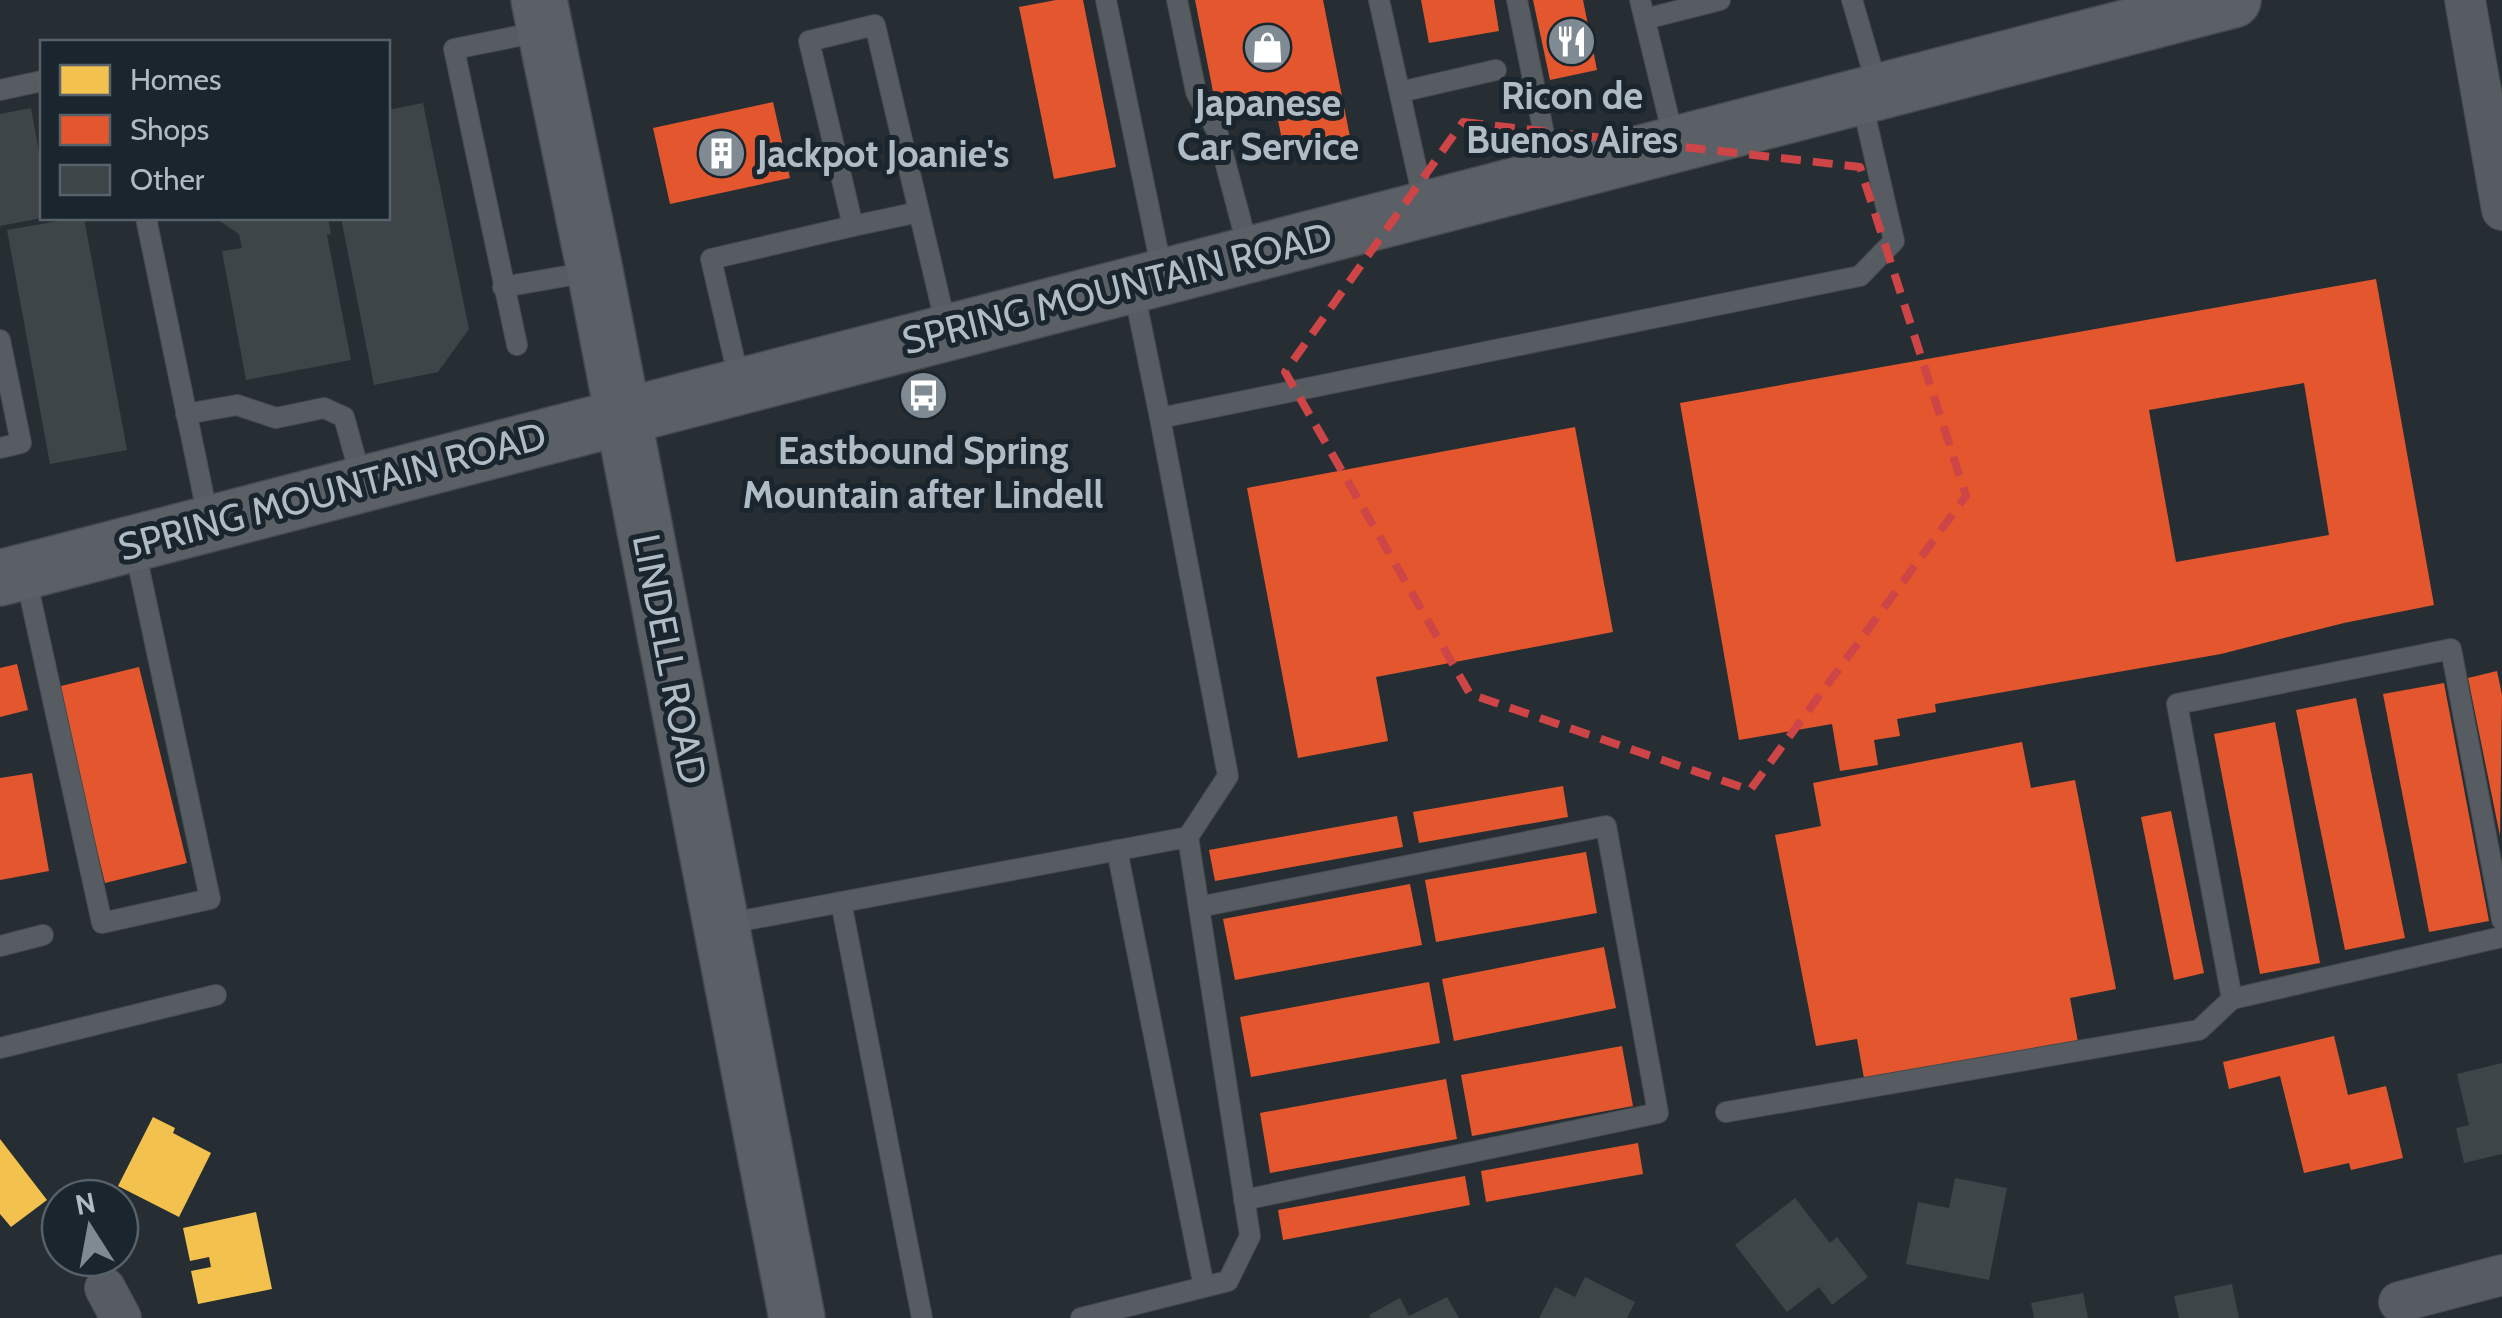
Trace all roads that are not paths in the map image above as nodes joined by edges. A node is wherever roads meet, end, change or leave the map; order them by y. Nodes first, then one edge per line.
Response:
1 (1106, 0) edge
2 (1177, 0) edge
3 (1380, 0) edge
4 (1517, 0) edge
5 (1720, 0) edge
6 (1852, 0) edge
7 (2234, 0) edge
8 (2465, 0) edge
9 (1642, 10) edge
10 (542, 16) edge
11 (1496, 70) dead end
12 (40, 81) edge
13 (0, 90) edge
14 (1400, 92) junction
15 (1870, 94) junction
16 (1675, 144) junction
17 (2496, 147) edge
18 (1552, 176) junction
19 (1425, 209) junction
20 (2502, 210) edge
21 (919, 212) junction
22 (146, 220) edge
23 (853, 226) junction
24 (1250, 254) junction
25 (595, 271) junction
26 (1148, 280) junction
27 (503, 287) junction
28 (947, 332) junction
29 (0, 340) edge
30 (518, 345) dead end
31 (740, 386) junction
32 (186, 414) junction
33 (623, 416) junction
34 (1160, 418) junction
35 (0, 448) edge
36 (363, 484) junction
37 (209, 524) junction
38 (134, 544) junction
39 (7, 573) edge
40 (1188, 837) junction
41 (1117, 850) junction
42 (840, 902) junction
43 (1199, 907) junction
44 (2502, 920) edge
45 (722, 924) junction
46 (44, 935) dead end
47 (2502, 937) edge
48 (0, 946) edge
49 (216, 996) dead end
50 (2232, 999) junction
51 (0, 1048) edge
52 (1726, 1112) dead end
53 (1244, 1200) junction
54 (2502, 1275) edge
55 (1204, 1287) junction
56 (2399, 1302) dead end
57 (798, 1318) edge
58 (922, 1318) edge
59 (1081, 1318) edge

1 - 26 lane
2 - 24 lane
3 - 14 lane
4 - 18 lane
5 - 9 lane
6 - 15 lane
7 - 15 main road, SPRING MOUNTAIN ROAD
8 - 17 street
9 - 16 lane
10 - 25 main road, LINDELL ROAD
10 - 27 lane
11 - 14 lane
12 - 13 lane
14 - 19 lane
15 - 16 main road, SPRING MOUNTAIN ROAD
15 - 34 lane
16 - 18 main road, SPRING MOUNTAIN ROAD
17 - 20 street
18 - 19 main road, SPRING MOUNTAIN ROAD
19 - 24 main road, SPRING MOUNTAIN ROAD
21 - 23 lane
21 - 23 lane
21 - 28 lane
22 - 32 lane
23 - 31 lane
24 - 26 main road, SPRING MOUNTAIN ROAD
25 - 27 lane
25 - 33 main road, LINDELL ROAD
26 - 28 main road, SPRING MOUNTAIN ROAD
26 - 34 lane
27 - 30 lane
28 - 31 main road, SPRING MOUNTAIN ROAD
29 - 35 lane
31 - 33 main road, SPRING MOUNTAIN ROAD
32 - 36 lane
32 - 37 lane
33 - 36 main road, SPRING MOUNTAIN ROAD
33 - 45 main road, LINDELL ROAD
34 - 40 lane
36 - 37 main road, SPRING MOUNTAIN ROAD
37 - 38 main road, SPRING MOUNTAIN ROAD
38 - 39 main road, SPRING MOUNTAIN ROAD
38 - 39 lane
40 - 41 lane
40 - 43 lane
41 - 42 lane
41 - 55 lane
42 - 45 lane
42 - 58 lane
43 - 53 lane
43 - 53 lane
44 - 50 lane
45 - 57 main road, LINDELL ROAD
46 - 48 lane
47 - 50 lane
49 - 51 lane
50 - 52 lane
53 - 55 lane
54 - 56 street
55 - 59 lane

